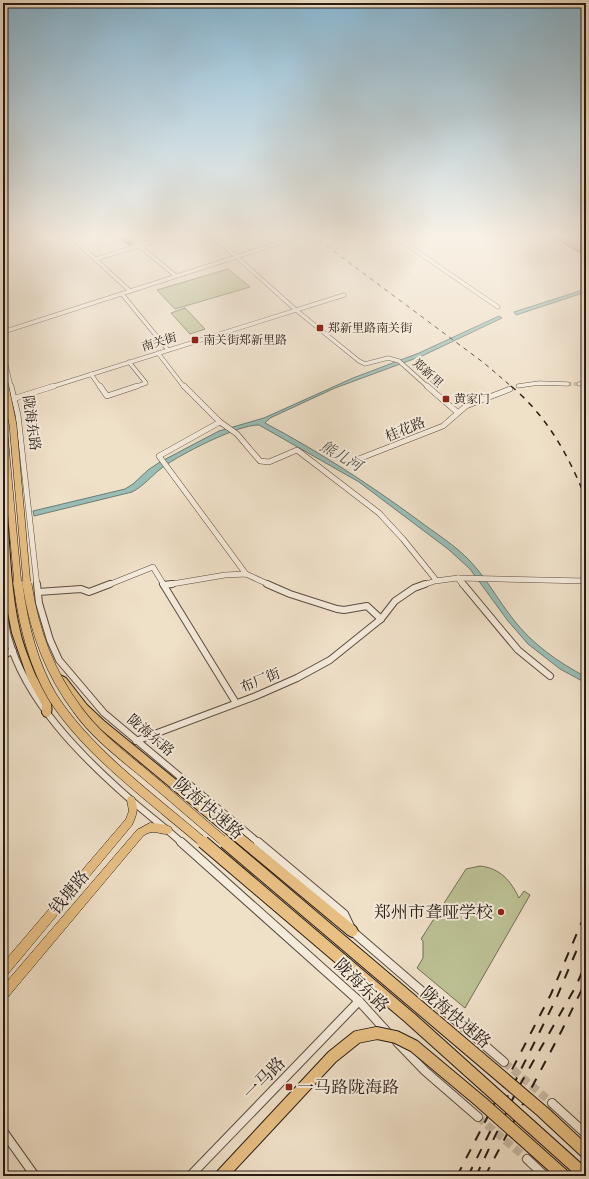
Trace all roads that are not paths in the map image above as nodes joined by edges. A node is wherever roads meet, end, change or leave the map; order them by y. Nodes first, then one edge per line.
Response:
1 (133, 290) edge
2 (274, 290) edge
3 (473, 290) edge
4 (130, 291) joint
5 (122, 294) junction
6 (344, 295) dead end
7 (498, 307) dead end
8 (296, 310) junction
9 (3, 332) edge
10 (168, 350) junction
11 (3, 352) edge
12 (158, 353) junction
13 (129, 362) junction
14 (91, 374) junction
15 (3, 378) edge
16 (586, 383) edge
17 (568, 384) tunnel mouth
18 (579, 384) tunnel mouth
19 (518, 386) dead end
20 (510, 389) dead end
21 (15, 398) junction
22 (3, 402) edge
23 (457, 412) junction
24 (220, 422) junction
25 (3, 423) edge
26 (356, 460) dead end
27 (3, 513) edge
28 (246, 574) junction
29 (458, 578) junction
30 (436, 580) junction
31 (586, 581) edge
32 (164, 585) junction
33 (38, 592) junction
34 (3, 604) edge
35 (381, 619) junction
36 (13, 651) junction
37 (3, 655) edge
38 (550, 676) dead end
39 (55, 677) junction
40 (236, 703) junction
41 (47, 713) junction
42 (136, 741) junction
43 (131, 800) junction
44 (168, 830) junction
45 (352, 931) junction
46 (3, 971) edge
47 (3, 994) edge
48 (359, 1001) junction
49 (504, 1062) tunnel mouth
50 (552, 1103) tunnel mouth
51 (478, 1117) tunnel mouth
52 (3, 1131) edge
53 (586, 1134) edge
54 (586, 1152) edge
55 (527, 1159) tunnel mouth
56 (35, 1176) edge
57 (190, 1176) edge
58 (221, 1176) edge
59 (545, 1176) edge
60 (564, 1176) edge
61 (586, 1176) edge

1 - 4 street
2 - 8 street
3 - 7 street
4 - 5 street
5 - 9 street
5 - 10 street
6 - 8 street, 南关街
8 - 10 street, 南关街
8 - 23 street, 郑新里
10 - 12 street, 南关街
11 - 21 street, 陇海东路
12 - 13 street, 南关街
12 - 24 street
13 - 14 street, 南关街
13 - 14 street
14 - 21 street, 南关街
15 - 39 highway, 陇海快速路, bridge
16 - 18 street
17 - 19 street
20 - 23 street, 桂花路
21 - 22 street, 南关街
21 - 33 street, 陇海东路
23 - 26 street, 桂花路
24 - 28 street
24 - 30 street
25 - 61 highway, 陇海快速路, bridge
27 - 41 highway
28 - 32 street
28 - 35 street
29 - 30 street, 布厂街
29 - 31 street, 布厂街
29 - 38 street
30 - 35 street, 布厂街
32 - 33 street
32 - 40 street
33 - 42 street, 陇海东路
34 - 36 street, 陇海东路
35 - 40 street, 布厂街
36 - 37 street
36 - 41 street, 陇海东路
39 - 45 highway
39 - 54 highway, 陇海快速路, bridge
40 - 42 street, 布厂街
41 - 43 street, 陇海东路
42 - 45 street, 陇海东路
43 - 44 street, 陇海东路
43 - 46 main road, 钱塘路
44 - 47 main road, 钱塘路
44 - 48 street, 陇海东路
45 - 49 street, 陇海东路
48 - 51 street, 陇海东路
48 - 57 street, 一马路
50 - 53 street
52 - 56 street
55 - 59 street
58 - 60 highway, bridge

